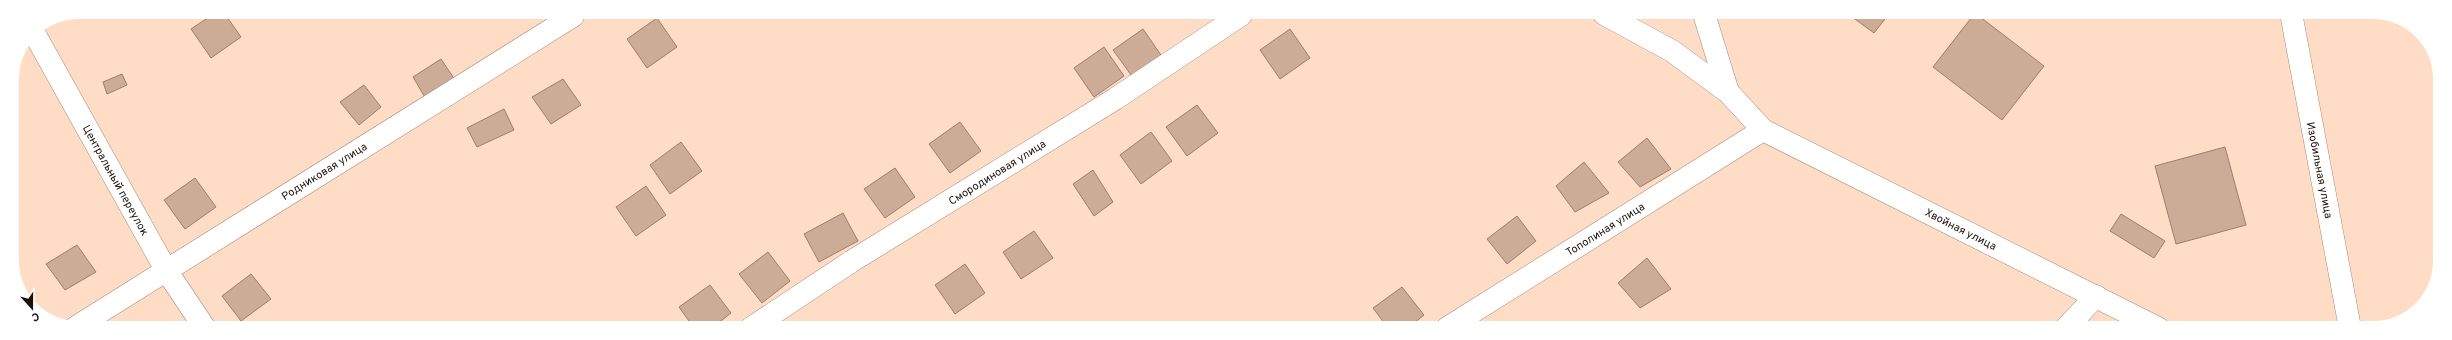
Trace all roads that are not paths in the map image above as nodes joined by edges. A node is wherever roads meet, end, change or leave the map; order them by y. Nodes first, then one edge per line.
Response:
1 (568, 19) edge
2 (1235, 19) edge
3 (1613, 19) edge
4 (1706, 19) edge
5 (2292, 19) edge
6 (37, 37) edge
7 (1728, 92) junction
8 (1764, 130) junction
9 (166, 270) junction
10 (2096, 296) junction
11 (87, 321) edge
12 (199, 321) edge
13 (762, 321) edge
14 (1458, 321) edge
15 (2073, 321) edge
16 (2144, 321) edge
17 (2349, 321) edge

1 - 9 street, Родниковая улица
2 - 13 street, Смородиновая улица
3 - 7 street, Хвойная улица
4 - 7 street
5 - 17 street, Изобильная улица
6 - 9 street, Центральный переулок
7 - 8 street, Хвойная улица
8 - 10 street, Хвойная улица
8 - 14 street, Тополиная улица
9 - 11 street, Родниковая улица
9 - 12 street, Центральный переулок
10 - 15 street
10 - 16 street, Хвойная улица

